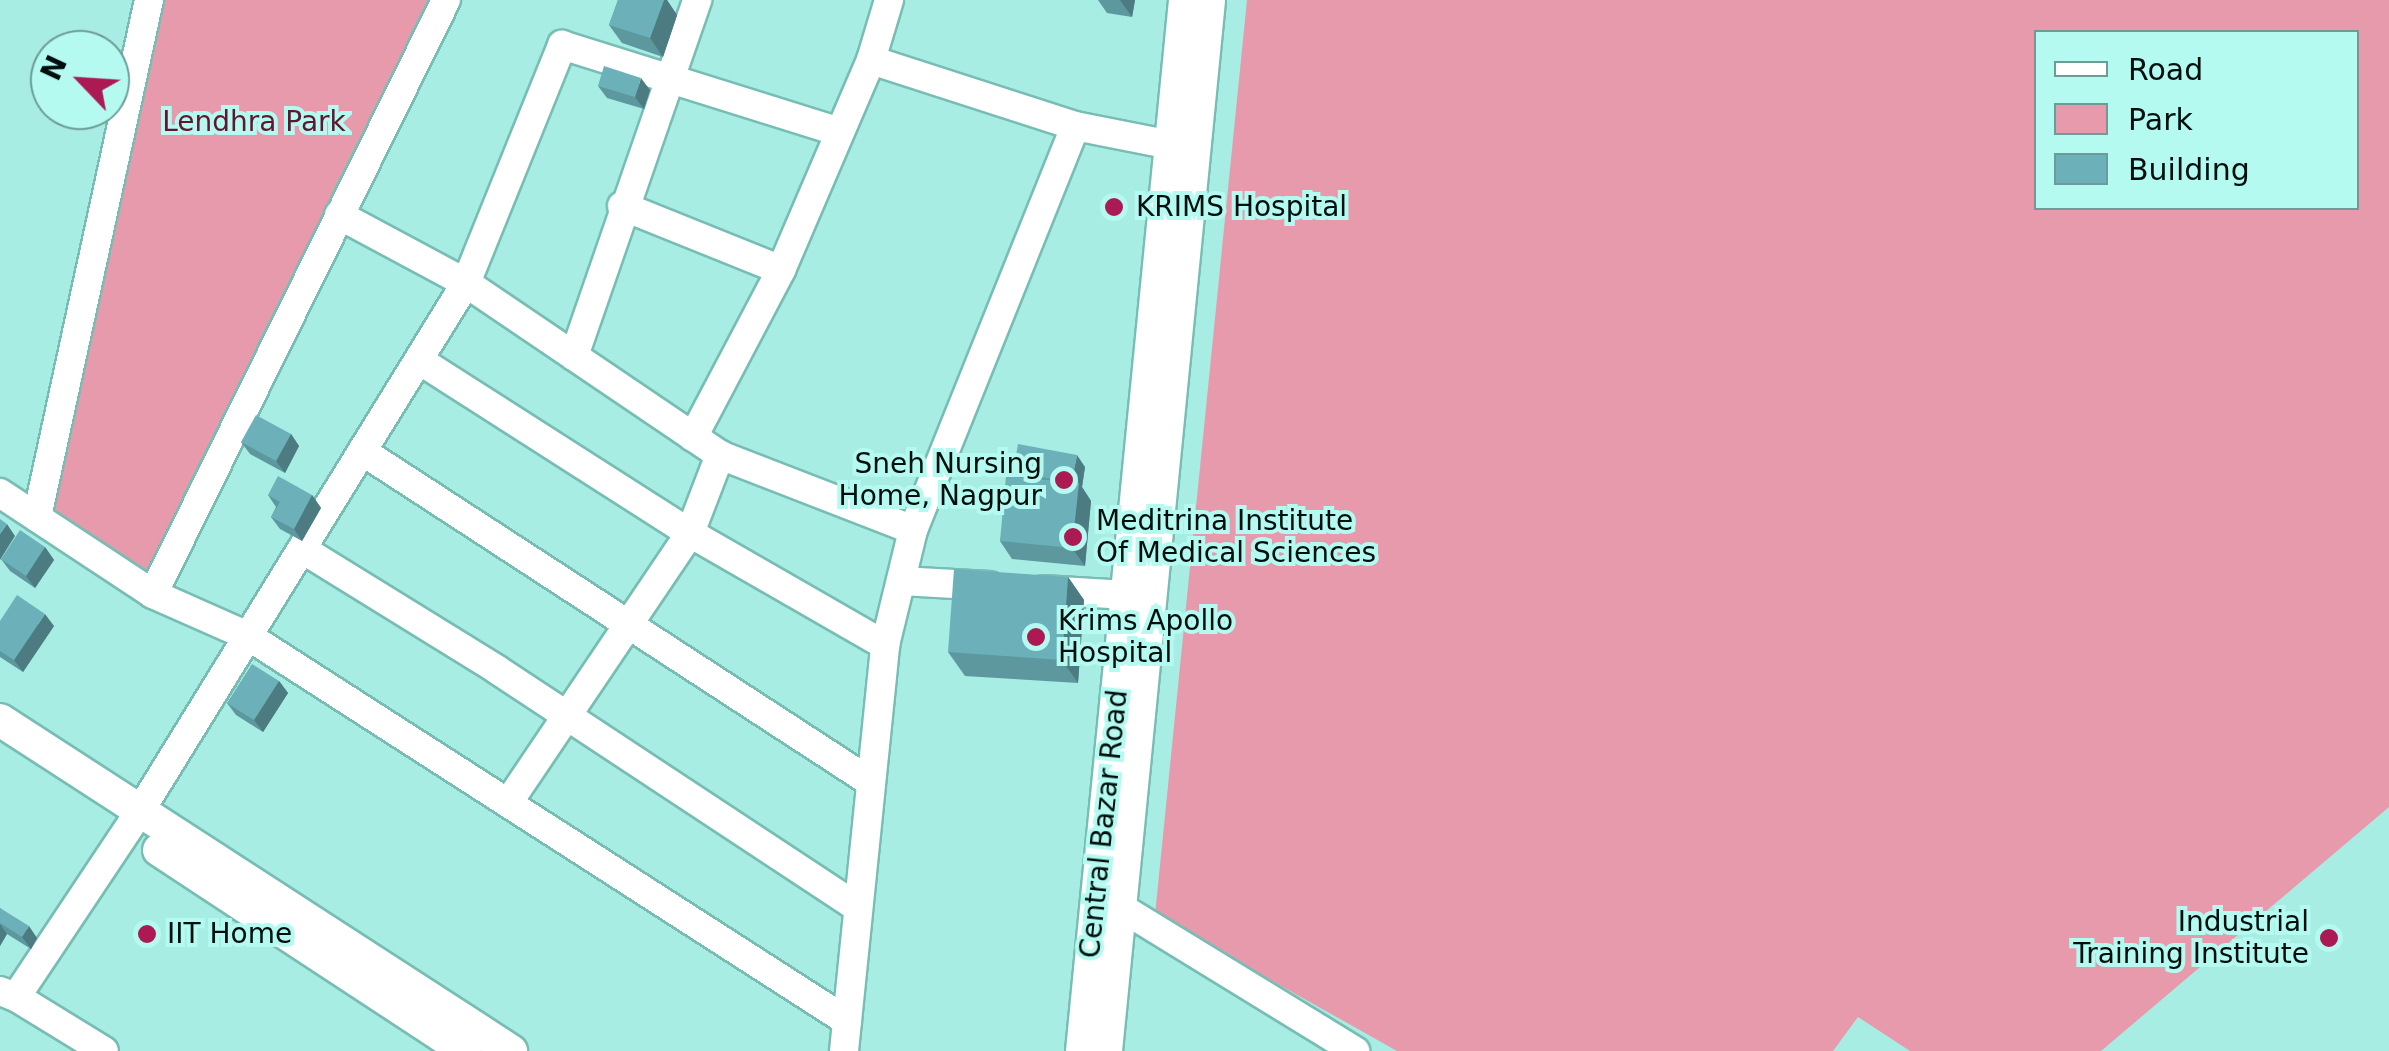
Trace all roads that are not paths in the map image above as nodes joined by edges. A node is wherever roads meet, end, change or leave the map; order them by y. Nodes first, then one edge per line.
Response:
1 (148, 0) edge
2 (446, 0) edge
3 (696, 0) edge
4 (889, 0) edge
5 (1185, 0) edge
6 (1208, 0) edge
7 (871, 60) junction
8 (672, 74) junction
9 (1075, 126) junction
10 (840, 132) junction
11 (1170, 145) junction
12 (622, 206) junction
13 (340, 215) junction
14 (781, 270) junction
15 (466, 284) junction
16 (574, 356) junction
17 (418, 360) junction
18 (693, 437) junction
19 (362, 452) junction
20 (720, 455) junction
21 (0, 494) edge
22 (37, 517) junction
23 (913, 530) junction
24 (690, 533) junction
25 (302, 550) junction
26 (901, 580) junction
27 (152, 594) junction
28 (1126, 595) junction
29 (629, 625) junction
30 (248, 636) junction
31 (885, 645) junction
32 (570, 716) junction
33 (0, 720) edge
34 (0, 747) edge
35 (870, 781) junction
36 (508, 803) junction
37 (134, 820) junction
38 (855, 906) junction
39 (1120, 907) junction
40 (8, 994) edge
41 (848, 1021) junction
42 (104, 1051) edge
43 (465, 1051) edge
44 (510, 1051) edge
45 (844, 1051) edge
46 (1082, 1051) edge
47 (1106, 1051) edge
48 (1356, 1051) edge

1 - 22 street
2 - 13 street
3 - 8 street
4 - 7 street
5 - 11 main road, Central Bazar Road
6 - 39 main road, Central Bazar Road
7 - 9 street
7 - 10 street
8 - 10 street
8 - 12 street
8 - 15 street
9 - 11 street
9 - 23 street
10 - 14 street
11 - 28 main road, Central Bazar Road
12 - 14 street
12 - 16 street
13 - 15 street
13 - 27 street
14 - 18 street
15 - 16 street
15 - 17 street
16 - 18 street
17 - 19 street
17 - 24 street
18 - 20 street
19 - 25 street
19 - 29 street
20 - 23 street
20 - 24 street
21 - 22 street
22 - 27 street
23 - 26 street
24 - 29 street
24 - 31 street
25 - 30 street
25 - 32 street
26 - 28 street
26 - 31 street
27 - 30 street
28 - 46 main road, Central Bazar Road
29 - 32 street
29 - 35 street
30 - 36 street
30 - 37 street
31 - 35 street
32 - 36 street
32 - 38 street
33 - 37 main road
34 - 37 main road
35 - 38 street
36 - 41 street
37 - 40 street
37 - 43 main road
37 - 44 main road
38 - 41 street
39 - 47 main road, Central Bazar Road
39 - 48 street
40 - 42 street
41 - 45 street

